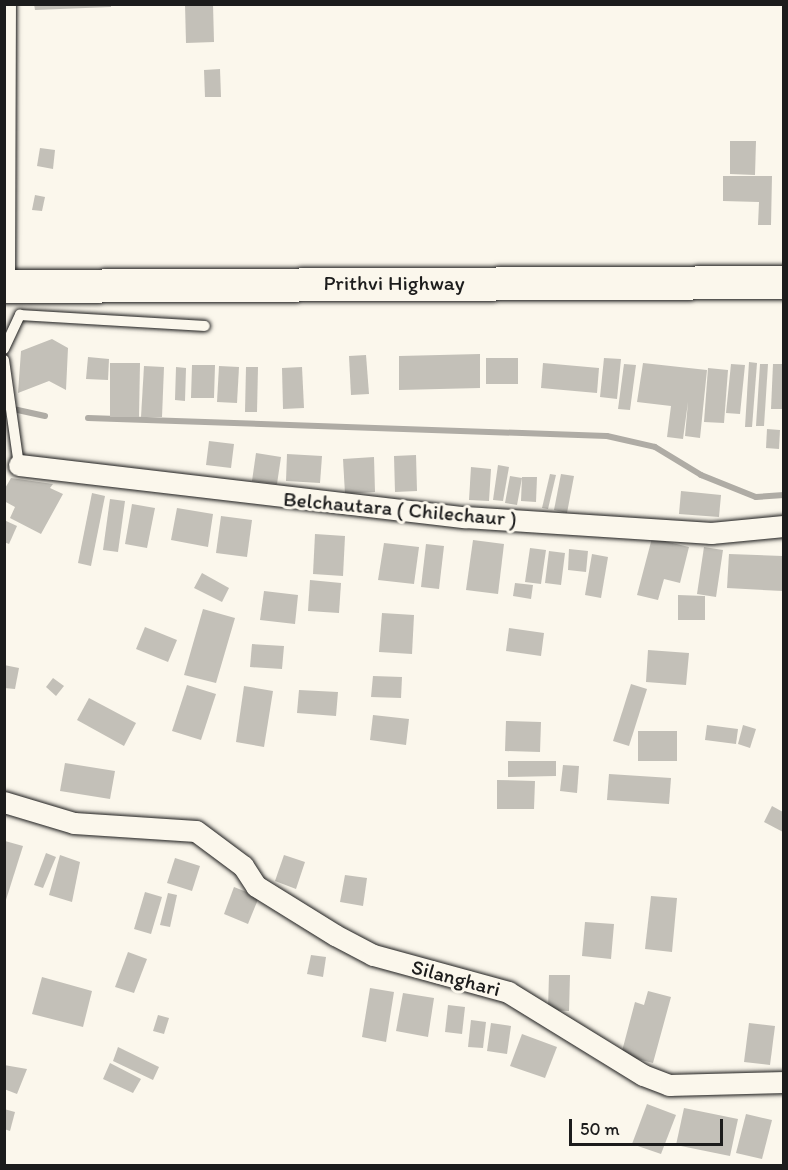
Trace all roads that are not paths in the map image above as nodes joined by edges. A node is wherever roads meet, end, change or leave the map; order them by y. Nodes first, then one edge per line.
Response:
1 (11, 4) edge
2 (783, 282) edge
3 (8, 286) edge
4 (205, 326) dead end
5 (4, 349) edge
6 (4, 360) edge
7 (19, 465) joint
8 (783, 526) edge
9 (4, 802) edge
10 (783, 1082) edge

1 - 3 lane
2 - 3 highway, Prithvi Highway
4 - 5 lane
6 - 7 lane
7 - 8 street, Belchautara ( Chilechaur )
9 - 10 street, Silanghari

